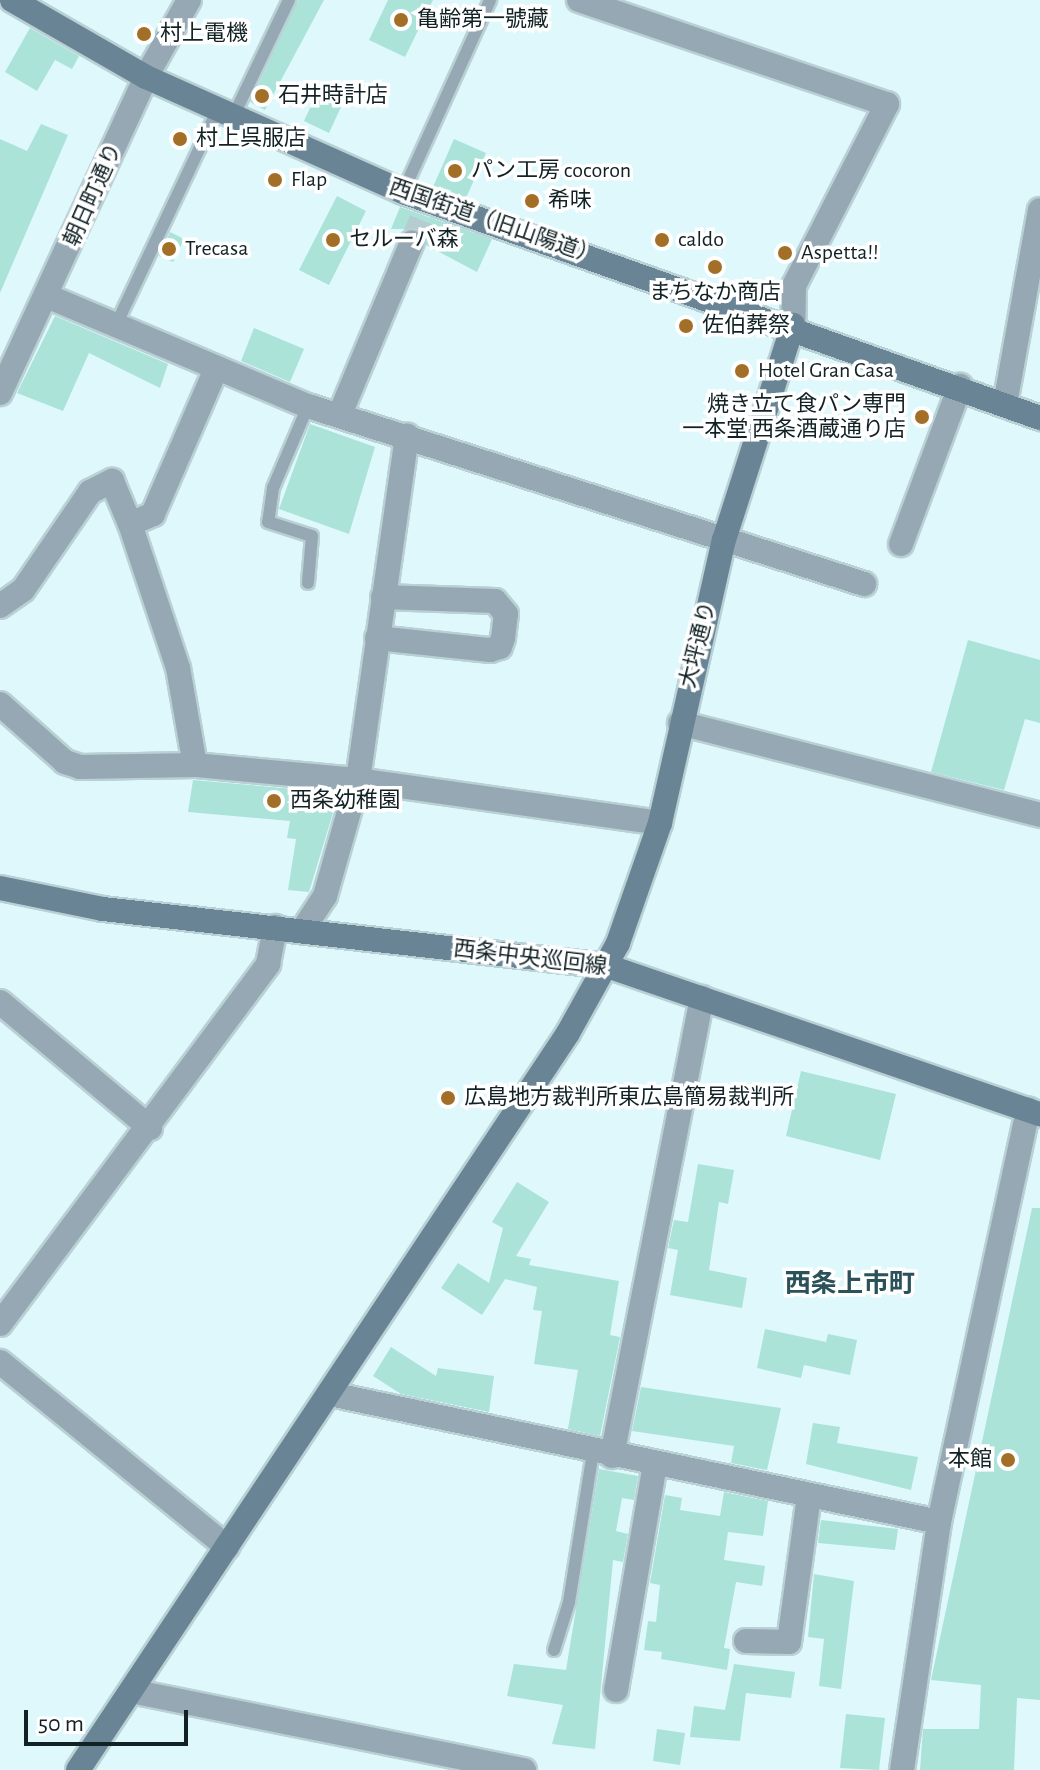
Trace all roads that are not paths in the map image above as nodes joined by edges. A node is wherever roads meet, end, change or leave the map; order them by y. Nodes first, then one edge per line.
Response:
1 (12, 0) edge
2 (189, 0) edge
3 (289, 0) edge
4 (490, 0) edge
5 (579, 0) edge
6 (146, 77) junction
7 (224, 115) junction
8 (403, 192) junction
9 (1040, 210) edge
10 (412, 242) tunnel mouth
11 (47, 296) junction
12 (116, 325) junction
13 (793, 325) junction
14 (216, 369) junction
15 (960, 386) junction
16 (1, 391) edge
17 (1005, 404) junction
18 (308, 406) junction
19 (340, 414) junction
20 (1040, 418) edge
21 (407, 435) junction
22 (130, 524) junction
23 (724, 540) junction
24 (901, 544) dead end
25 (308, 583) dead end
26 (864, 584) dead end
27 (383, 597) junction
28 (0, 606) edge
29 (377, 638) junction
30 (0, 704) edge
31 (680, 723) junction
32 (195, 765) junction
33 (358, 780) junction
34 (1040, 815) edge
35 (660, 823) junction
36 (0, 888) edge
37 (275, 927) junction
38 (302, 931) junction
39 (607, 966) junction
40 (702, 998) junction
41 (0, 1002) edge
42 (1034, 1112) edge
43 (150, 1128) junction
44 (0, 1324) edge
45 (0, 1362) edge
46 (330, 1394) junction
47 (603, 1454) junction
48 (655, 1465) junction
49 (809, 1496) junction
50 (939, 1522) junction
51 (227, 1547) junction
52 (746, 1641) dead end
53 (554, 1650) dead end
54 (616, 1690) dead end
55 (131, 1691) junction
56 (78, 1770) edge
57 (524, 1770) edge
58 (902, 1770) edge

1 - 6 street, 西国街道（旧山陽道）
2 - 6 street, 朝日町通り
3 - 7 lane
4 - 8 lane
5 - 13 street
6 - 7 street, 西国街道（旧山陽道）
6 - 11 street, 朝日町通り
7 - 8 street, 西国街道（旧山陽道）
7 - 12 lane
8 - 13 street, 西国街道（旧山陽道）
9 - 17 street
10 - 19 street
11 - 12 street
11 - 16 street, 朝日町通り
12 - 14 street
13 - 15 street, 西国街道（旧山陽道）
13 - 23 street, 大坪通り
14 - 18 street
14 - 22 street
15 - 17 street, 西国街道（旧山陽道）
15 - 24 street
17 - 20 street, 西国街道（旧山陽道）
18 - 19 street
18 - 25 lane
19 - 21 street
21 - 23 street
21 - 27 street
22 - 28 street
22 - 32 street
23 - 26 street
23 - 31 street, 大坪通り
27 - 29 street
27 - 29 street
29 - 33 street
30 - 32 street
31 - 34 street
31 - 35 street, 大坪通り
32 - 33 street
33 - 35 street
33 - 38 street
35 - 39 street, 大坪通り
36 - 37 street, 西条中央巡回線
37 - 38 street, 西条中央巡回線
37 - 43 street
38 - 39 street, 西条中央巡回線
39 - 40 street, 西条中央巡回線
39 - 46 street, 大坪通り
40 - 42 street, 西条中央巡回線
40 - 47 street
41 - 43 street
42 - 50 street
43 - 44 street
45 - 51 street
46 - 47 street
46 - 51 street, 大坪通り
47 - 48 street
47 - 53 lane
48 - 49 street
48 - 54 street
49 - 50 street
49 - 52 street
50 - 58 street
51 - 55 street, 大坪通り
55 - 56 street, 大坪通り
55 - 57 street

